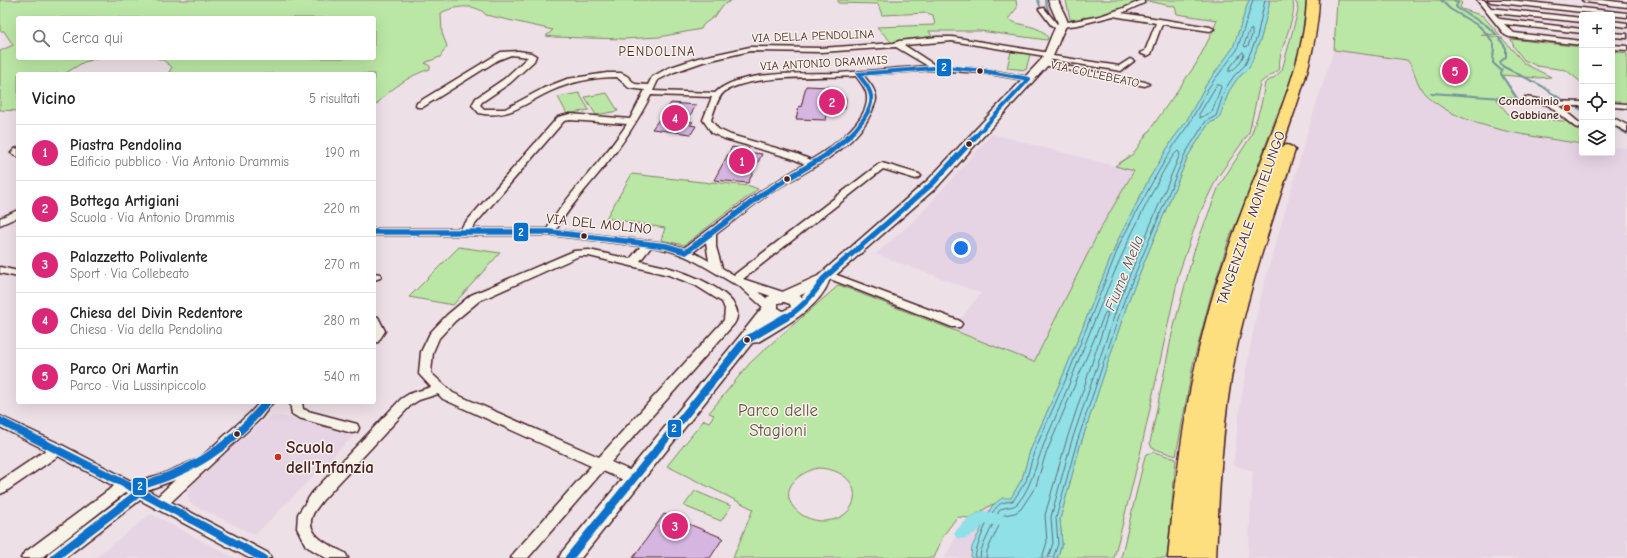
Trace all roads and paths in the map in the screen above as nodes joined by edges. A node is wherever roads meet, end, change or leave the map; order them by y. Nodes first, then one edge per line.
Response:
1 (1053, 0) edge
2 (1313, 0) edge
3 (1323, 0) edge
4 (1480, 0) edge
5 (1491, 0) edge
6 (1571, 0) edge
7 (1585, 0) edge
8 (1142, 2) dead end
9 (1614, 2) edge
10 (1627, 4) edge
11 (1042, 9) dead end
12 (1490, 10) junction
13 (1581, 12) edge
14 (1112, 14) junction
15 (1615, 14) edge
16 (1627, 15) edge
17 (1579, 20) edge
18 (1160, 21) junction
19 (1499, 21) junction
20 (1615, 24) edge
21 (1627, 25) edge
22 (1060, 27) junction
23 (1210, 29) dead end
24 (1579, 31) edge
25 (1615, 34) edge
26 (1627, 36) edge
27 (1579, 43) edge
28 (896, 45) junction
29 (1615, 47) edge
30 (1627, 48) edge
31 (1144, 53) dead end
32 (1047, 58) junction
33 (1130, 61) dead end
34 (934, 68) junction
35 (858, 74) junction
36 (1029, 79) junction
37 (1145, 84) dead end
38 (649, 90) junction
39 (717, 95) junction
40 (1528, 99) dead end
41 (1551, 103) junction
42 (1579, 104) edge
43 (420, 105) dead end
44 (1615, 105) edge
45 (1624, 106) dead end
46 (632, 122) junction
47 (1615, 122) edge
48 (1578, 125) dead end
49 (1627, 129) edge
50 (811, 163) junction
51 (916, 176) dead end
52 (0, 214) edge
53 (16, 216) edge
54 (0, 222) edge
55 (376, 232) edge
56 (463, 232) junction
57 (550, 232) junction
58 (711, 234) junction
59 (648, 244) junction
60 (686, 252) junction
61 (633, 263) junction
62 (0, 270) edge
63 (717, 270) junction
64 (16, 274) edge
65 (826, 277) junction
66 (738, 281) junction
67 (785, 297) junction
68 (769, 308) junction
69 (796, 310) junction
70 (376, 324) edge
71 (956, 324) dead end
72 (376, 336) edge
73 (746, 342) junction
74 (440, 389) junction
75 (265, 404) edge
76 (296, 404) edge
77 (0, 421) edge
78 (352, 428) dead end
79 (57, 449) junction
80 (214, 453) junction
81 (601, 464) junction
82 (633, 478) junction
83 (0, 488) edge
84 (133, 489) junction
85 (160, 503) junction
86 (30, 558) edge
87 (54, 558) edge
88 (263, 558) edge
89 (340, 558) edge
90 (519, 558) edge
91 (569, 558) edge
92 (1181, 558) edge
93 (1202, 558) edge

1 - 22 street
2 - 92 highway, TANGENZIALE MONTELUNGO
3 - 93 highway, TANGENZIALE MONTELUNGO
4 - 12 street
5 - 13 street
6 - 13 street
7 - 9 street
8 - 14 street
9 - 10 street
11 - 22 street
12 - 17 street
12 - 19 street
14 - 18 street
14 - 22 street
15 - 16 street
18 - 23 street
18 - 31 street
19 - 24 street
19 - 27 street
20 - 21 street
22 - 32 street, VIA COLLEBEATO
25 - 26 street
28 - 32 street, VIA DELLA PENDOLINA
28 - 34 street
28 - 38 street, VIA DELLA PENDOLINA
29 - 30 street
32 - 33 street, VIA COLLEBEATO
32 - 36 street, VIA COLLEBEATO
32 - 37 street, VIA COLLEBEATO
34 - 35 street, VIA ANTONIO DRAMMIS
34 - 36 street, VIA ANTONIO DRAMMIS
35 - 39 street, VIA ANTONIO DRAMMIS
35 - 50 street
36 - 65 street, VIA COLLEBEATO
38 - 39 street
38 - 43 street
38 - 46 street, VIA DELLA PENDOLINA
39 - 50 street
40 - 41 street
41 - 42 street
41 - 48 street
44 - 45 street
46 - 56 street
46 - 57 street, VIA DELLA PENDOLINA
47 - 49 street
50 - 58 street
51 - 66 street
52 - 53 street
53 - 54 street
55 - 56 street, VIA DEL MOLINO
56 - 57 street, VIA DEL MOLINO
57 - 59 street, VIA DEL MOLINO
58 - 60 street
58 - 63 street
59 - 60 street, VIA DEL MOLINO
59 - 61 street
60 - 63 street, VIA DEL MOLINO
61 - 74 street
61 - 81 street
62 - 64 street
63 - 66 street, VIA DEL MOLINO
65 - 67 street, VIA COLLEBEATO
65 - 69 street, VIA COLLEBEATO
65 - 71 street
66 - 67 street, VIA DEL MOLINO
66 - 68 street, VIA DEL MOLINO
67 - 68 street, VIA COLLEBEATO
67 - 69 street
68 - 69 street
68 - 73 street, VIA COLLEBEATO
69 - 73 street, VIA COLLEBEATO
70 - 72 street
73 - 82 street, VIA COLLEBEATO
74 - 81 street
74 - 89 street
75 - 80 street
76 - 78 street
77 - 79 street
79 - 83 street
79 - 84 street
80 - 84 street
80 - 85 street
81 - 82 street
81 - 90 street
82 - 91 street, VIA COLLEBEATO
84 - 85 street
84 - 86 street
84 - 87 street
85 - 88 street

